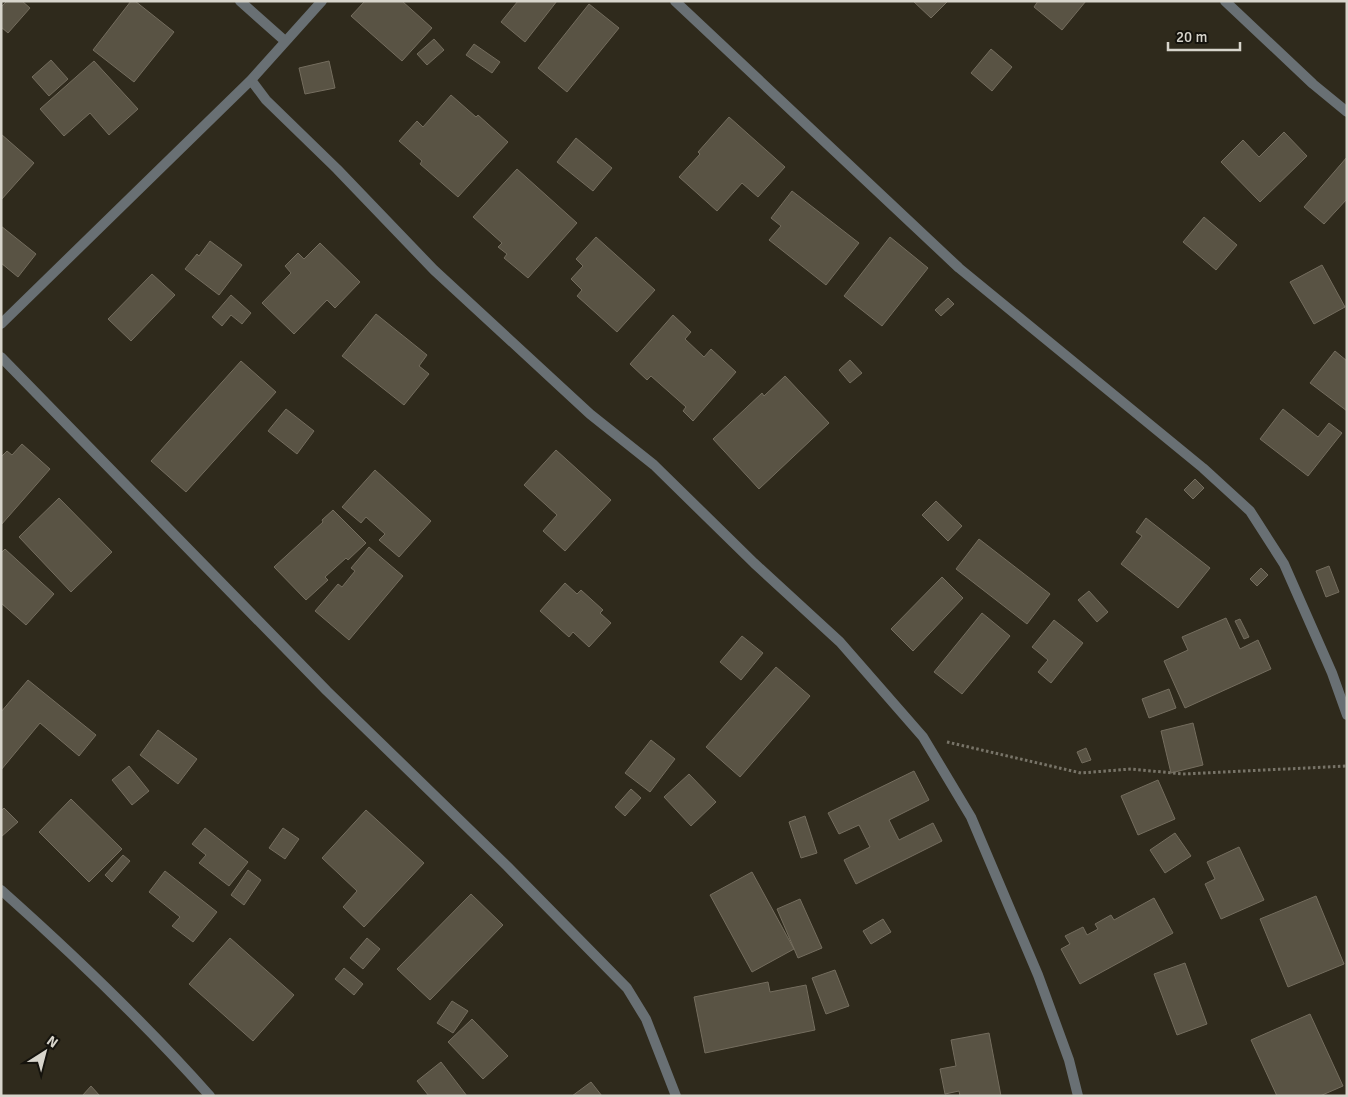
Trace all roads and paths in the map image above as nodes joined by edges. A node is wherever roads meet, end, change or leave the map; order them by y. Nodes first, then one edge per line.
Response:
1 (240, 1) edge
2 (322, 1) edge
3 (675, 1) edge
4 (1225, 1) edge
5 (285, 41) junction
6 (251, 80) junction
7 (1347, 112) edge
8 (1, 324) edge
9 (1, 357) edge
10 (1347, 715) edge
11 (923, 737) junction
12 (1347, 766) edge
13 (1, 890) edge
14 (210, 1096) edge
15 (676, 1096) edge
16 (1078, 1096) edge

1 - 5 street
2 - 5 street
3 - 10 street
4 - 7 street
5 - 6 street
6 - 8 street
6 - 11 street
9 - 15 street
11 - 12 path
11 - 16 street
13 - 14 street

